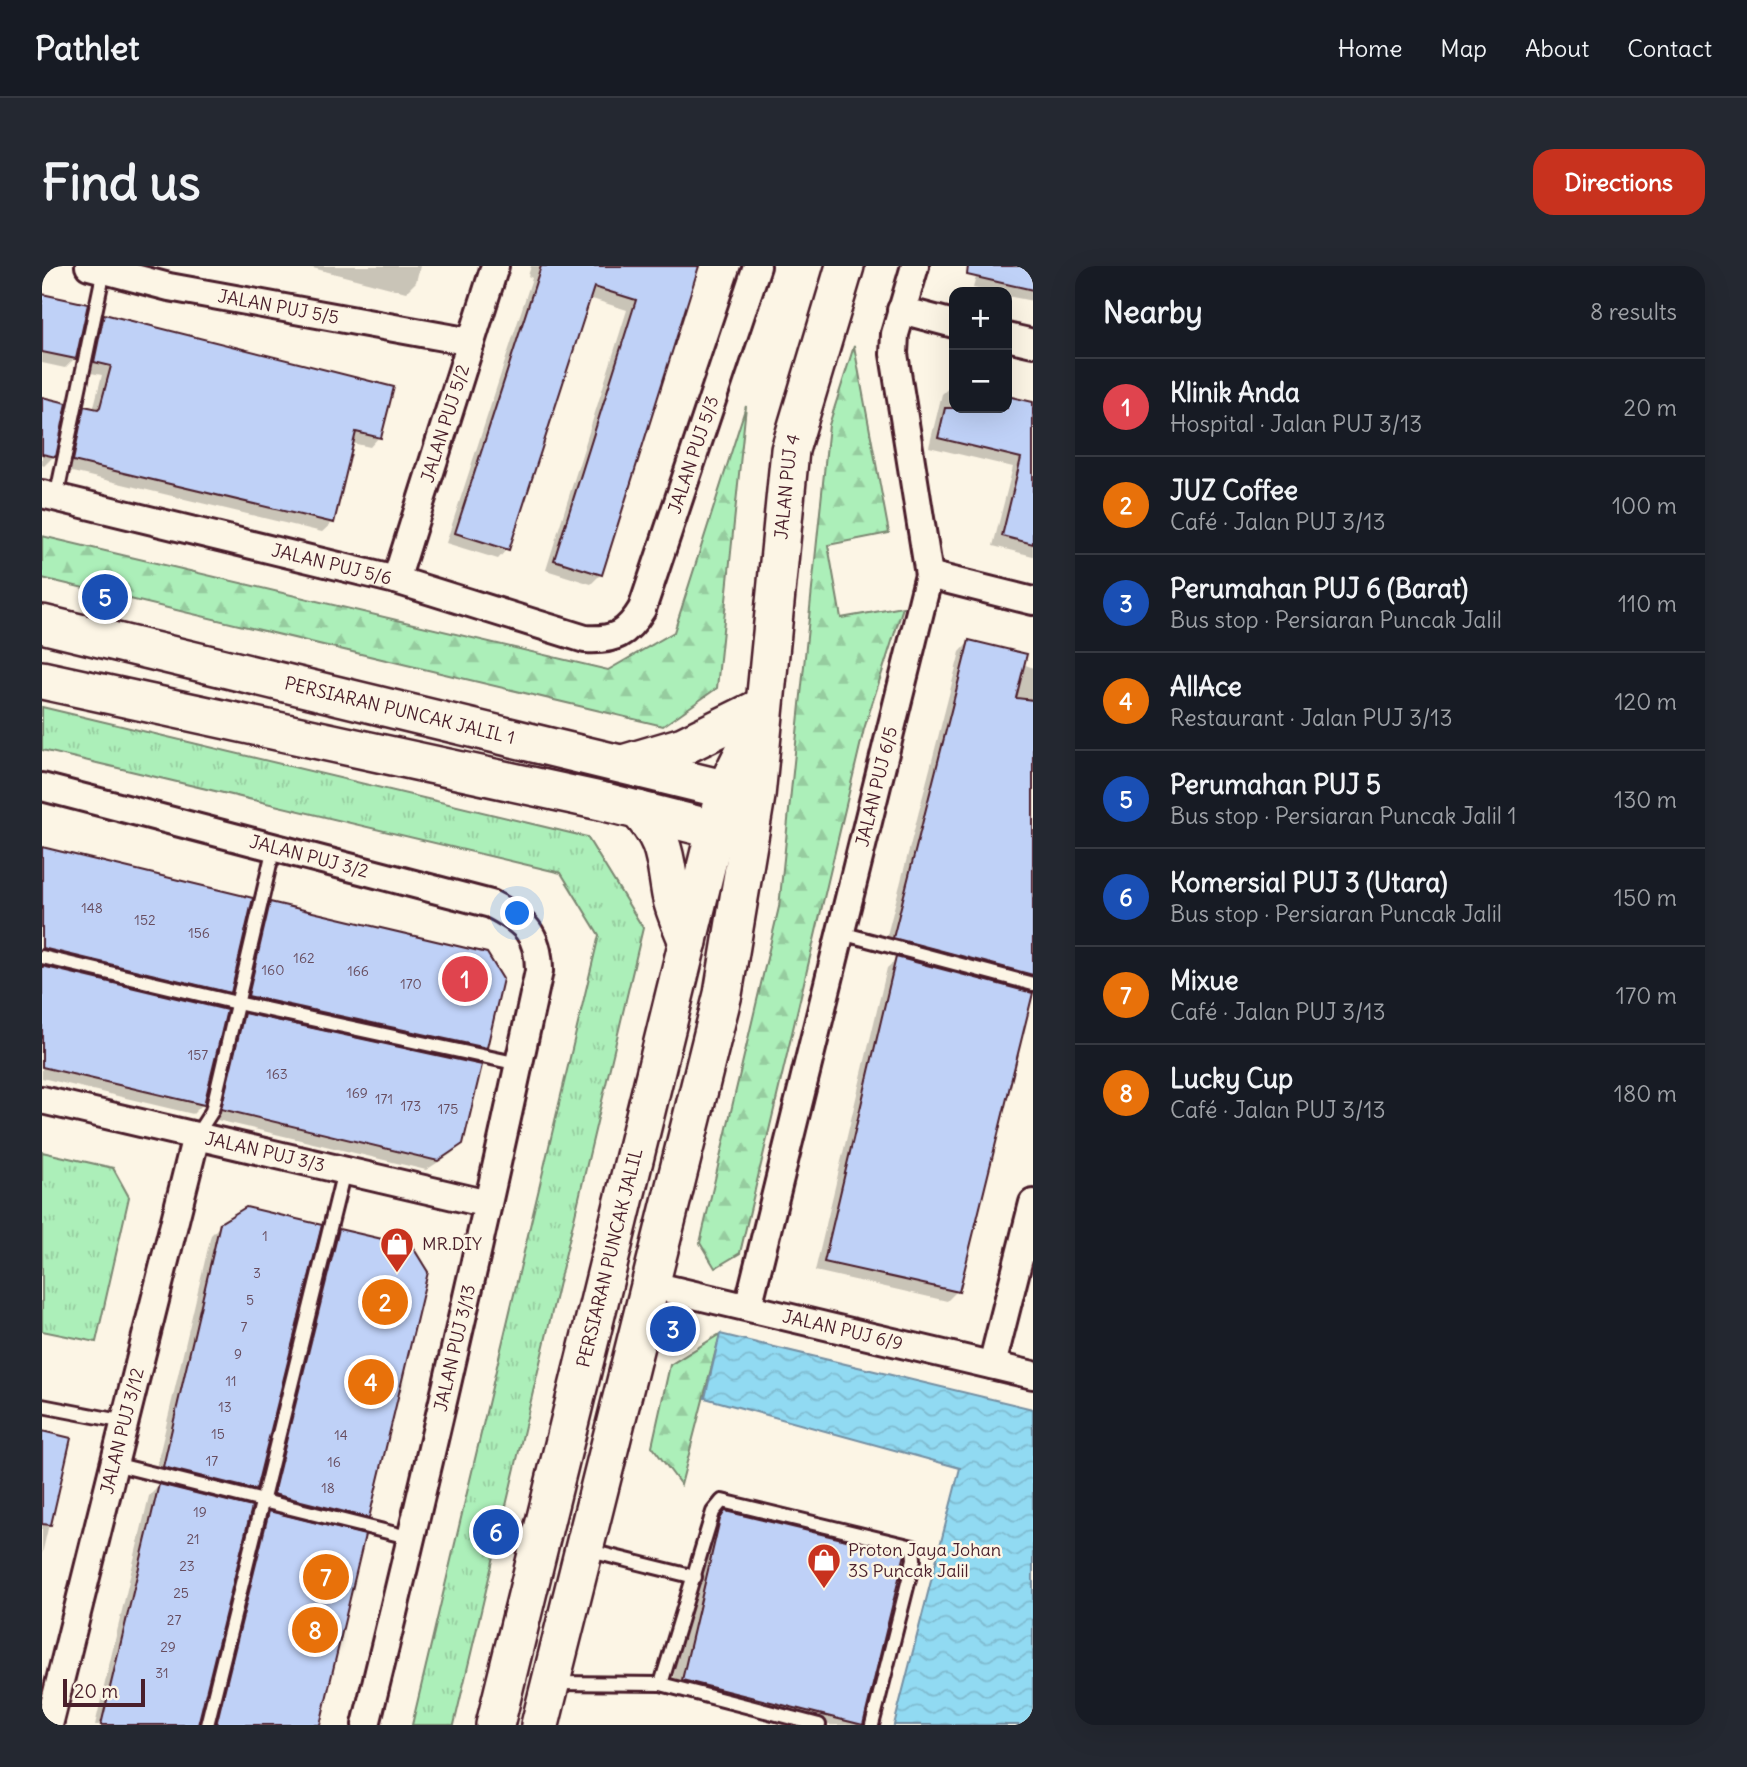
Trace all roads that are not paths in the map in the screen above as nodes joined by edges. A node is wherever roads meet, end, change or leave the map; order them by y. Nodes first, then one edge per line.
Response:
1 (495, 266) edge
2 (757, 266) edge
3 (845, 266) edge
4 (915, 266) edge
5 (96, 268) edge
6 (901, 310) junction
7 (949, 323) edge
8 (1012, 338) edge
9 (471, 342) junction
10 (1033, 343) edge
11 (49, 496) edge
12 (929, 575) junction
13 (396, 580) junction
14 (1033, 601) edge
15 (42, 624) edge
16 (618, 635) joint
17 (42, 680) edge
18 (763, 710) junction
19 (625, 763) junction
20 (42, 786) edge
21 (740, 793) junction
22 (638, 810) junction
23 (733, 832) junction
24 (274, 847) junction
25 (841, 933) junction
26 (688, 942) junction
27 (42, 957) edge
28 (539, 971) joint
29 (1033, 984) edge
30 (237, 1003) junction
31 (519, 1064) junction
32 (42, 1100) edge
33 (196, 1136) junction
34 (344, 1171) junction
35 (1033, 1203) edge
36 (488, 1205) junction
37 (652, 1285) junction
38 (748, 1307) junction
39 (992, 1365) junction
40 (1033, 1375) edge
41 (42, 1406) edge
42 (125, 1422) junction
43 (114, 1464) junction
44 (262, 1501) junction
45 (412, 1538) junction
46 (584, 1549) junction
47 (695, 1577) junction
48 (550, 1683) junction
49 (661, 1684) junction
50 (49, 1725) edge
51 (207, 1725) edge
52 (366, 1725) edge
53 (495, 1725) edge
54 (540, 1725) edge
55 (819, 1725) edge
56 (872, 1725) edge

1 - 9 street, JALAN PUJ 5/2
2 - 16 street, JALAN PUJ 5/3
3 - 18 main road, JALAN PUJ 4
4 - 6 street, JALAN PUJ 6/5
5 - 9 street, JALAN PUJ 5/5
5 - 11 lane
6 - 7 street
6 - 12 street, JALAN PUJ 6/5
8 - 10 street
9 - 13 street, JALAN PUJ 5/2
11 - 13 street, JALAN PUJ 5/6
12 - 14 street
12 - 25 street, JALAN PUJ 6/5
13 - 16 street, JALAN PUJ 5/6
15 - 19 main road, PERSIARAN PUNCAK JALIL 1
17 - 22 main road
18 - 19 main road
18 - 21 main road, JALAN PUJ 4
19 - 21 main road, PERSIARAN PUNCAK JALIL 1
20 - 24 street, JALAN PUJ 3/2
21 - 23 main road, PERSIARAN PUNCAK JALIL
22 - 23 main road
22 - 26 main road
23 - 26 main road, PERSIARAN PUNCAK JALIL
23 - 37 main road, PERSIARAN PUNCAK JALIL
24 - 28 street, JALAN PUJ 3/2
24 - 30 lane
25 - 29 lane
25 - 38 street, JALAN PUJ 6/5
26 - 53 main road, PERSIARAN PUNCAK JALIL
27 - 30 lane
28 - 31 street, JALAN PUJ 3/13
30 - 31 lane
30 - 33 lane
31 - 36 street, JALAN PUJ 3/13
32 - 33 street, JALAN PUJ 3/3
33 - 34 street, JALAN PUJ 3/3
33 - 42 street, JALAN PUJ 3/12
34 - 36 street, JALAN PUJ 3/3
34 - 44 lane
35 - 39 street
36 - 45 street, JALAN PUJ 3/13
37 - 38 street, JALAN PUJ 6/9
37 - 46 main road, PERSIARAN PUNCAK JALIL
38 - 39 street, JALAN PUJ 6/9
39 - 40 street, JALAN PUJ 6/9
41 - 42 lane
42 - 43 street, JALAN PUJ 3/12
43 - 44 lane
43 - 50 street, JALAN PUJ 3/12
44 - 45 lane
44 - 51 lane
45 - 52 street, JALAN PUJ 3/13
46 - 47 lane
46 - 48 main road, PERSIARAN PUNCAK JALIL
47 - 49 lane
47 - 56 lane
48 - 49 lane
48 - 54 main road, PERSIARAN PUNCAK JALIL
49 - 55 lane

